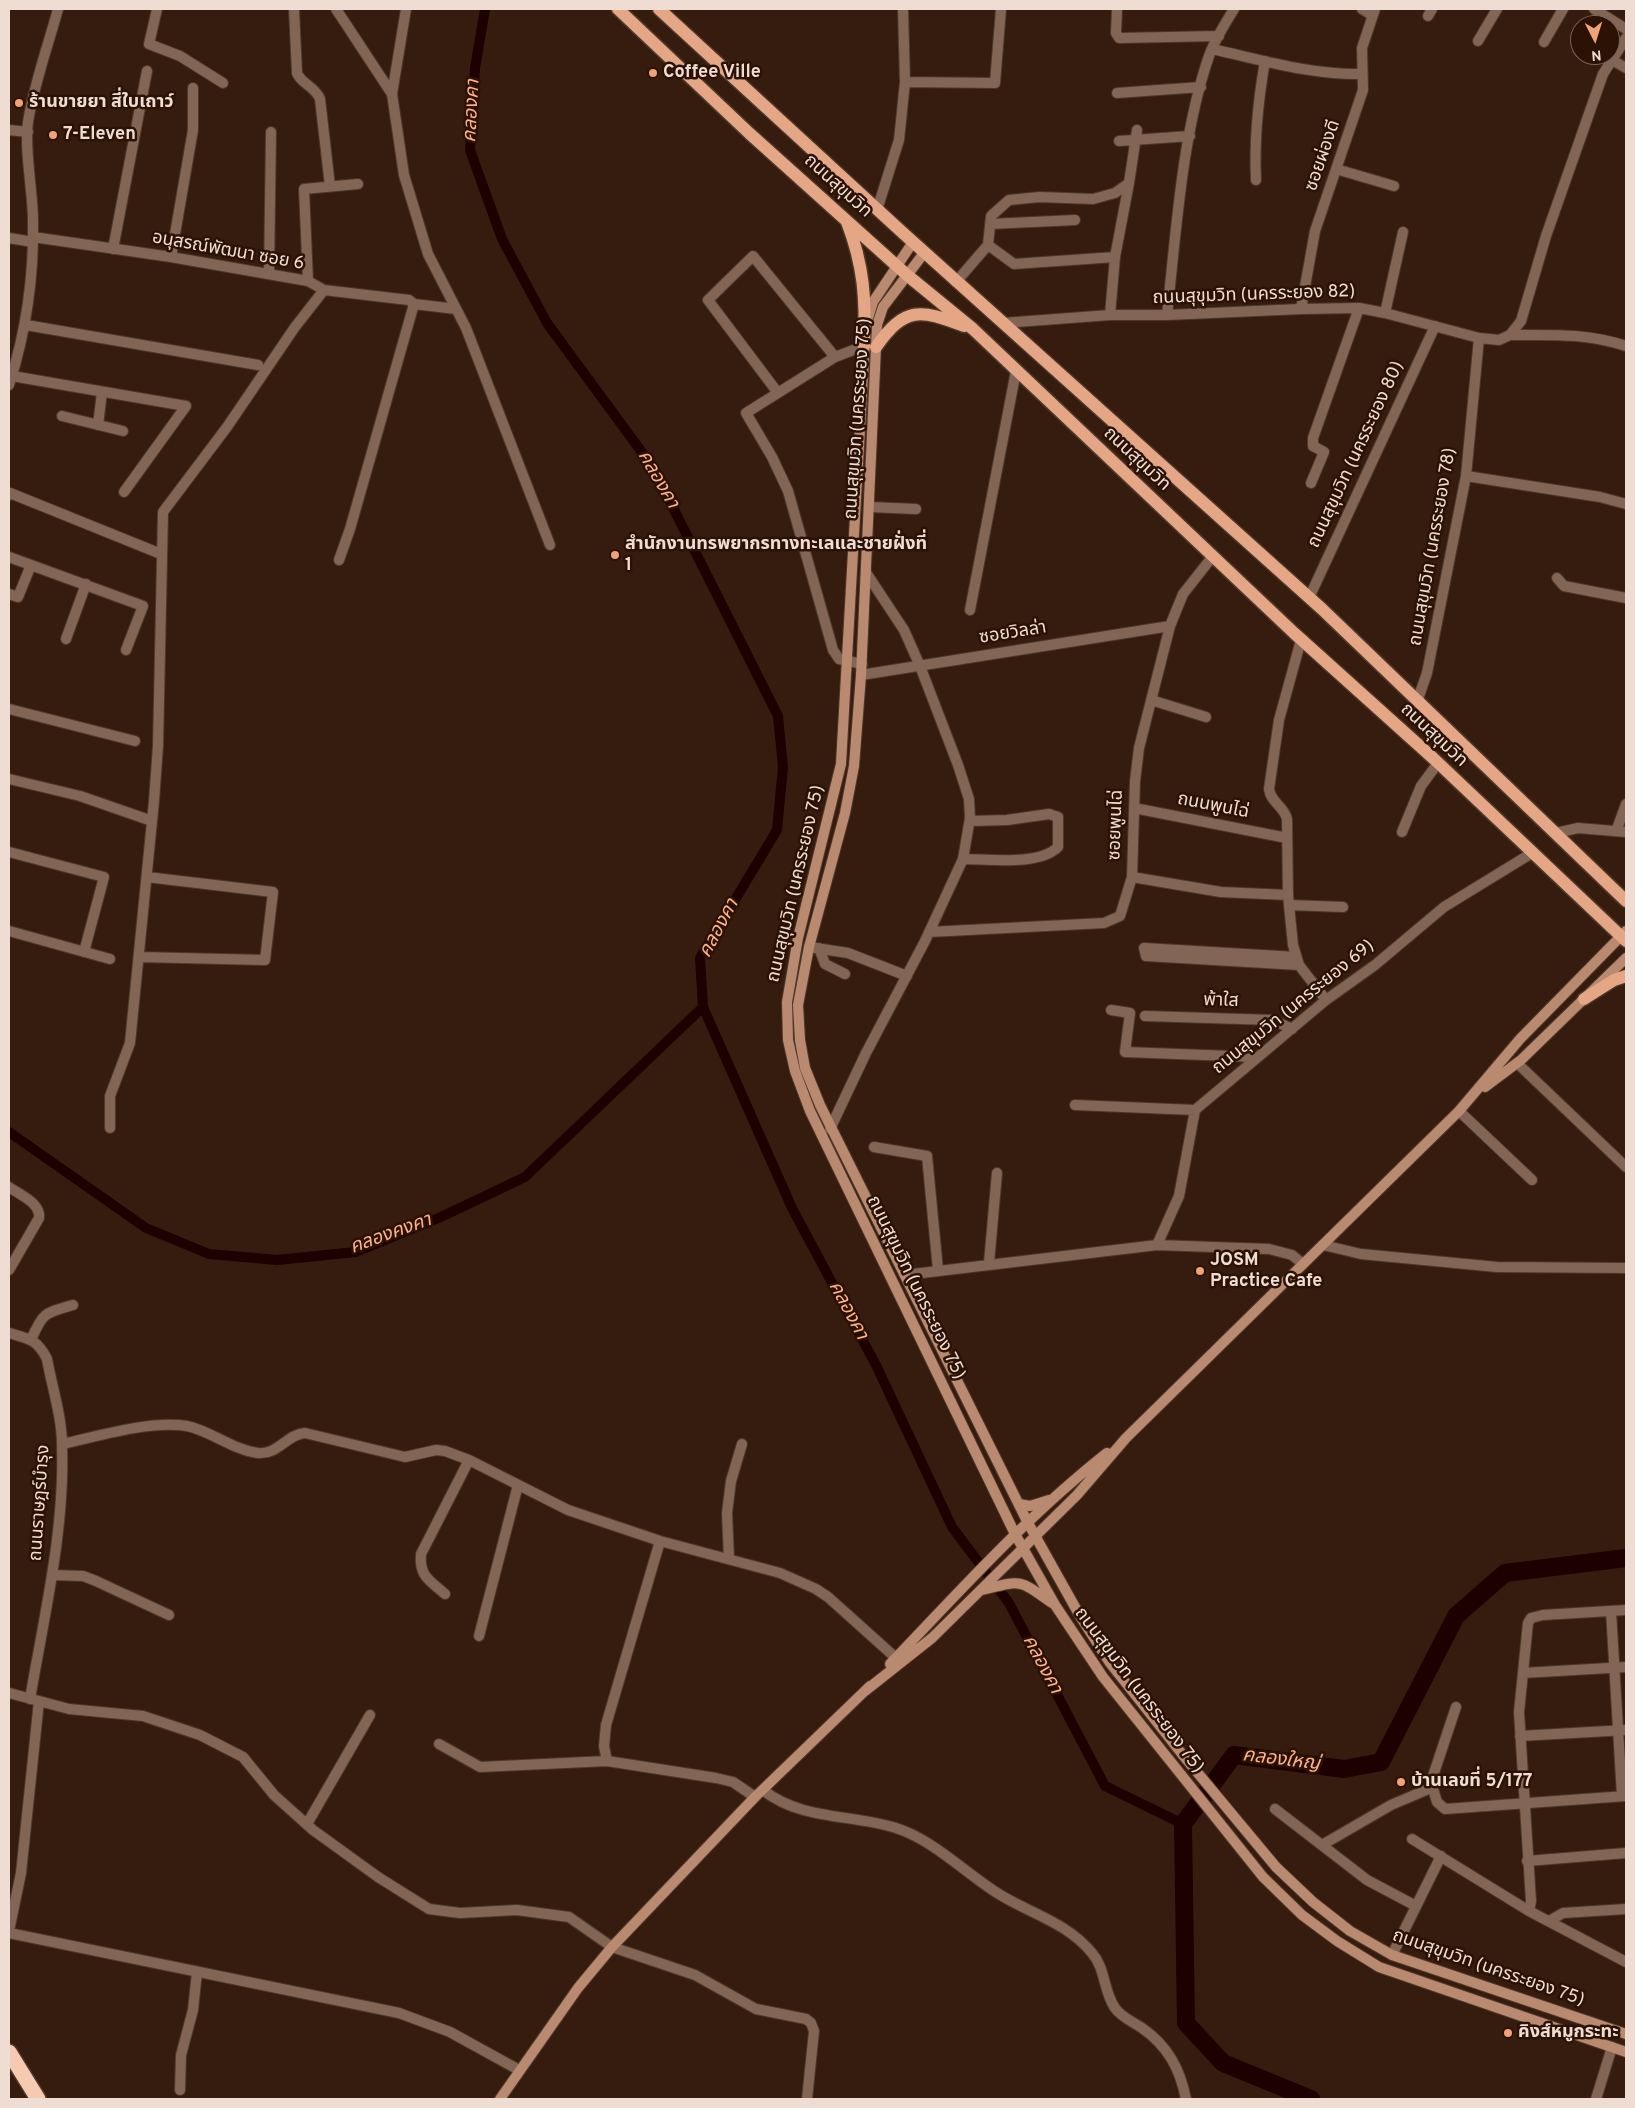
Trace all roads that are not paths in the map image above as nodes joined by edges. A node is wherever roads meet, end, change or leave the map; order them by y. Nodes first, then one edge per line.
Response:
1 (58, 9) edge
2 (157, 9) edge
3 (294, 9) edge
4 (336, 9) edge
5 (406, 9) edge
6 (618, 9) edge
7 (660, 9) edge
8 (903, 9) edge
9 (1001, 9) edge
10 (1117, 9) edge
11 (1234, 9) edge
12 (1362, 9) edge
13 (1497, 9) edge
14 (1563, 9) edge
15 (1594, 9) edge
16 (1373, 12) edge
17 (1626, 28) edge
18 (1219, 36) junction
19 (1478, 41) dead end
20 (1544, 42) dead end
21 (1212, 49) junction
22 (1264, 61) junction
23 (1609, 65) edge
24 (147, 71) dead end
25 (1362, 74) junction
26 (905, 82) junction
27 (223, 83) dead end
28 (1201, 87) junction
29 (193, 88) dead end
30 (1117, 93) dead end
31 (392, 94) junction
32 (9, 130) edge
33 (28, 132) junction
34 (271, 132) dead end
35 (1136, 135) junction
36 (1190, 136) junction
37 (1119, 140) dead end
38 (1336, 169) junction
39 (1256, 180) dead end
40 (1129, 183) junction
41 (358, 184) dead end
42 (330, 186) junction
43 (1394, 186) dead end
44 (877, 210) junction
45 (845, 217) junction
46 (1075, 220) dead end
47 (990, 224) junction
48 (1403, 232) dead end
49 (9, 238) edge
50 (33, 240) junction
51 (912, 242) junction
52 (988, 245) junction
53 (113, 249) junction
54 (924, 253) junction
55 (171, 257) junction
56 (1114, 257) junction
57 (896, 265) junction
58 (269, 274) junction
59 (907, 275) junction
60 (308, 281) junction
61 (956, 282) junction
62 (324, 290) junction
63 (414, 304) junction
64 (1359, 308) junction
65 (456, 309) junction
66 (1301, 309) junction
67 (1385, 313) junction
68 (1110, 315) junction
69 (1168, 315) junction
70 (1002, 323) junction
71 (26, 325) junction
72 (1435, 326) junction
73 (973, 329) junction
74 (1510, 335) junction
75 (1479, 338) junction
76 (1626, 346) edge
77 (870, 347) junction
78 (835, 357) junction
79 (258, 365) dead end
80 (1016, 371) junction
81 (10, 380) edge
82 (102, 392) junction
83 (778, 393) junction
84 (62, 416) dead end
85 (98, 425) junction
86 (123, 431) dead end
87 (1466, 476) junction
88 (1311, 483) dead end
89 (124, 492) dead end
90 (9, 495) edge
91 (1626, 504) edge
92 (870, 507) junction
93 (916, 509) dead end
94 (550, 545) dead end
95 (160, 554) junction
96 (1213, 556) junction
97 (9, 557) edge
98 (339, 560) dead end
99 (31, 565) junction
100 (866, 574) junction
101 (1556, 578) dead end
102 (86, 584) junction
103 (9, 594) edge
104 (1310, 598) junction
105 (1626, 598) edge
106 (970, 610) dead end
107 (1170, 626) junction
108 (66, 639) dead end
109 (1302, 640) junction
110 (126, 650) dead end
111 (848, 663) junction
112 (862, 664) junction
113 (920, 666) junction
114 (861, 675) junction
115 (1418, 699) junction
116 (1151, 700) junction
117 (9, 709) edge
118 (1206, 717) dead end
119 (135, 741) dead end
120 (1438, 764) junction
121 (9, 780) edge
122 (1626, 804) edge
123 (1134, 808) junction
124 (152, 821) junction
125 (970, 821) junction
126 (1622, 831) edge
127 (1402, 832) dead end
128 (1556, 833) junction
129 (1287, 838) junction
130 (9, 852) edge
131 (1532, 853) junction
132 (963, 859) junction
133 (147, 877) junction
134 (1132, 877) junction
135 (1288, 900) junction
136 (1626, 901) edge
137 (1343, 908) dead end
138 (9, 931) edge
139 (929, 932) junction
140 (1624, 936) edge
141 (814, 947) junction
142 (84, 952) junction
143 (139, 956) junction
144 (1236, 957) junction
145 (1626, 958) edge
146 (110, 959) dead end
147 (1298, 961) junction
148 (845, 974) dead end
149 (907, 976) junction
150 (1626, 976) edge
151 (1584, 999) junction
152 (1326, 1000) junction
153 (1111, 1010) dead end
154 (1146, 1016) dead end
155 (1292, 1030) junction
156 (1257, 1057) junction
157 (1517, 1063) junction
158 (1472, 1097) junction
159 (1075, 1105) dead end
160 (1195, 1110) junction
161 (1459, 1111) junction
162 (110, 1128) dead end
163 (830, 1129) junction
164 (874, 1147) dead end
165 (1626, 1167) edge
166 (996, 1174) dead end
167 (1532, 1180) dead end
168 (9, 1187) edge
169 (1157, 1245) junction
170 (1323, 1245) junction
171 (989, 1263) junction
172 (1303, 1264) junction
173 (1626, 1268) edge
174 (9, 1270) edge
175 (938, 1270) junction
176 (905, 1274) junction
177 (74, 1305) dead end
178 (9, 1333) edge
179 (31, 1340) junction
180 (1126, 1438) junction
181 (62, 1444) junction
182 (742, 1444) dead end
183 (469, 1460) junction
184 (518, 1485) junction
185 (1053, 1498) junction
186 (1019, 1504) junction
187 (1028, 1523) junction
188 (1015, 1534) junction
189 (1035, 1536) junction
190 (660, 1540) junction
191 (1022, 1548) junction
192 (730, 1559) junction
193 (52, 1574) junction
194 (981, 1590) junction
195 (445, 1594) dead end
196 (1055, 1605) junction
197 (1626, 1610) edge
198 (1611, 1611) junction
199 (168, 1615) dead end
200 (479, 1636) dead end
201 (896, 1658) junction
202 (1626, 1667) edge
203 (1615, 1668) junction
204 (1523, 1673) junction
205 (865, 1690) junction
206 (9, 1693) edge
207 (34, 1700) junction
208 (1456, 1707) dead end
209 (370, 1715) dead end
210 (1623, 1731) edge
211 (1520, 1736) junction
212 (439, 1744) dead end
213 (607, 1761) junction
214 (1431, 1788) junction
215 (759, 1793) junction
216 (1624, 1796) edge
217 (1524, 1804) junction
218 (1275, 1809) dead end
219 (307, 1824) junction
220 (1412, 1839) dead end
221 (1322, 1845) junction
222 (1626, 1853) edge
223 (1441, 1856) junction
224 (1527, 1861) junction
225 (1416, 1906) junction
226 (1626, 1909) edge
227 (1529, 1911) junction
228 (1549, 1921) junction
229 (9, 1932) edge
230 (612, 1947) junction
231 (1392, 1955) junction
232 (1626, 1962) edge
233 (197, 1972) junction
234 (1559, 2011) junction
235 (1554, 2027) junction
236 (1626, 2034) edge
237 (1612, 2047) junction
238 (9, 2052) edge
239 (1626, 2052) edge
240 (519, 2070) junction
241 (180, 2090) dead end
242 (38, 2099) edge
243 (500, 2099) edge
244 (807, 2099) edge
245 (1186, 2099) edge
246 (1596, 2099) edge

1 - 33 street
2 - 27 street
3 - 42 street
4 - 31 street
5 - 31 street
6 - 45 main road, ถนนสุขุมวิท
7 - 44 main road, ถนนสุขุมวิท
8 - 26 street
9 - 26 street
10 - 18 street
11 - 18 street
12 - 16 street
13 - 19 street
14 - 20 street
15 - 17 street
16 - 25 street, ซอยผ่องดี
18 - 21 street
21 - 22 street
21 - 28 street
22 - 25 street
22 - 39 street
23 - 74 street
24 - 53 street
25 - 38 street, ซอยผ่องดี
26 - 44 street
28 - 30 street
28 - 36 street
29 - 55 street
31 - 65 street
32 - 33 street
33 - 50 street
34 - 58 street
35 - 36 street
35 - 37 street
35 - 40 street
36 - 69 street
38 - 43 street
38 - 66 street, ซอยผ่องดี
40 - 47 street
40 - 56 street
41 - 42 street
42 - 60 street
44 - 51 main road, ถนนสุขุมวิท
45 - 57 main road, ถนนสุขุมวิท
45 - 77 main road
46 - 47 street
47 - 52 street
48 - 67 street
49 - 50 street, อนุสรณ์พัฒนา ซอย 6
50 - 53 street, อนุสรณ์พัฒนา ซอย 6
50 - 71 street
51 - 54 main road, ถนนสุขุมวิท
51 - 57 street, ถนนสุขุมวิท (นครระยอง 75)
52 - 56 street
52 - 61 street
53 - 55 street, อนุสรณ์พัฒนา ซอย 6
54 - 59 street, ถนนสุขุมวิท (นครระยอง 75)
54 - 61 main road, ถนนสุขุมวิท
55 - 58 street, อนุสรณ์พัฒนา ซอย 6
56 - 68 street
57 - 59 main road, ถนนสุขุมวิท
57 - 77 street, ถนนสุขุมวิท (นครระยอง 75)
58 - 60 street, อนุสรณ์พัฒนา ซอย 6
59 - 73 main road, ถนนสุขุมวิท
59 - 77 street, ถนนสุขุมวิท (นครระยอง 75)
60 - 62 street, อนุสรณ์พัฒนา ซอย 6
61 - 70 main road, ถนนสุขุมวิท
62 - 63 street, อนุสรณ์พัฒนา ซอย 6
62 - 95 street
63 - 65 street, อนุสรณ์พัฒนา ซอย 6
63 - 98 street
64 - 66 street, ถนนสุขุมวิท (นครระยอง 82)
64 - 67 street, ถนนสุขุมวิท (นครระยอง 82)
64 - 88 street
65 - 94 street
66 - 69 street, ถนนสุขุมวิท (นครระยอง 82)
67 - 72 street, ถนนสุขุมวิท (นครระยอง 82)
68 - 69 street, ถนนสุขุมวิท (นครระยอง 82)
68 - 70 street, ถนนสุขุมวิท (นครระยอง 82)
70 - 104 main road, ถนนสุขุมวิท
71 - 79 street
71 - 81 street
72 - 75 street, ถนนสุขุมวิท (นครระยอง 82)
72 - 104 street, ถนนสุขุมวิท (นครระยอง 80)
73 - 77 main road
73 - 80 main road, ถนนสุขุมวิท
74 - 75 street, ถนนสุขุมวิท (นครระยอง 82)
74 - 76 street, ถนนสุขุมวิท (นครระยอง 82)
75 - 87 street, ถนนสุขุมวิท (นครระยอง 78)
77 - 78 street
77 - 92 street, ถนนสุขุมวิท (นครระยอง 75)
77 - 111 street, ถนนสุขุมวิท (นครระยอง 75)
78 - 83 street
78 - 83 street
80 - 96 main road, ถนนสุขุมวิท
80 - 106 street
81 - 82 street
82 - 85 street
82 - 89 street
83 - 111 street
84 - 85 street
85 - 86 street
87 - 91 street
87 - 115 street, ถนนสุขุมวิท (นครระยอง 78)
90 - 95 street
92 - 93 street
92 - 100 street, ถนนสุขุมวิท (นครระยอง 75)
95 - 124 street
96 - 107 street, ซอยพูนไฉ่
96 - 109 main road, ถนนสุขุมวิท
97 - 99 street
99 - 102 street
99 - 103 street
100 - 112 street, ถนนสุขุมวิท (นครระยอง 75)
100 - 113 street
101 - 105 street
102 - 108 street
102 - 110 street
104 - 115 main road, ถนนสุขุมวิท
107 - 113 street, ซอยวิลล่า
107 - 116 street, ซอยพูนไฉ่
109 - 120 main road, ถนนสุขุมวิท
109 - 129 street
111 - 112 street
111 - 188 street, ถนนสุขุมวิท (นครระยอง 75)
112 - 114 street, ถนนสุขุมวิท (นครระยอง 75)
113 - 114 street, ซอยวิลล่า
113 - 125 street
114 - 141 street, ถนนสุขุมวิท (นครระยอง 75)
115 - 128 main road, ถนนสุขุมวิท
116 - 118 street
116 - 123 street, ซอยพูนไฉ่
117 - 119 street
120 - 127 street
120 - 131 main road, ถนนสุขุมวิท
121 - 124 street
122 - 126 street
123 - 129 street, ถนนพูนไฉ่
123 - 134 street, ซอยพูนไฉ่
124 - 133 street
125 - 132 street
125 - 132 street
126 - 128 street
128 - 136 main road, ถนนสุขุมวิท
129 - 135 street
130 - 142 street
131 - 140 main road, ถนนสุขุมวิท
131 - 152 street, ถนนสุขุมวิท (นครระยอง 69)
132 - 139 street
133 - 143 street
133 - 143 street
134 - 135 street
134 - 139 street, ซอยพูนไฉ่
135 - 137 street
135 - 147 street
138 - 142 street
139 - 149 street
140 - 158 street
141 - 148 street
141 - 149 street
141 - 163 street, ถนนสุขุมวิท (นครระยอง 75)
142 - 146 street
143 - 162 street
144 - 144 street
144 - 147 street
145 - 151 street
147 - 152 street
149 - 163 street
150 - 151 main road
151 - 157 street
152 - 155 street, ถนนสุขุมวิท (นครระยอง 69)
153 - 156 street
154 - 155 street, พ้าใส
155 - 156 street, ถนนสุขุมวิท (นครระยอง 69)
156 - 160 street, ถนนสุขุมวิท (นครระยอง 69)
157 - 158 street
157 - 165 street
158 - 161 street
159 - 160 street
160 - 169 street
161 - 167 street
161 - 170 street
163 - 176 street, ถนนสุขุมวิท (นครระยอง 75)
164 - 175 street
166 - 171 street
168 - 174 street
169 - 171 street
169 - 172 street
170 - 172 street
170 - 173 street
171 - 175 street
172 - 180 street
175 - 176 street
176 - 186 street, ถนนสุขุมวิท (นครระยอง 75)
177 - 179 street
178 - 179 street
179 - 181 street, ถนนราษฎร์บำรุง
180 - 185 street
180 - 189 street
181 - 183 street
181 - 193 street, ถนนราษฎร์บำรุง
182 - 192 street
183 - 184 street
183 - 195 street
184 - 190 street
184 - 200 street
185 - 186 street
185 - 187 street
186 - 187 street, ถนนสุขุมวิท (นครระยอง 75)
187 - 188 street
187 - 189 street, ถนนสุขุมวิท (นครระยอง 75)
188 - 191 street, ถนนสุขุมวิท (นครระยอง 75)
188 - 201 street
189 - 191 street
189 - 231 street, ถนนสุขุมวิท (นครระยอง 75)
190 - 192 street
190 - 213 street
191 - 194 street
191 - 196 street, ถนนสุขุมวิท (นครระยอง 75)
192 - 201 street
193 - 199 street
193 - 207 street, ถนนราษฎร์บำรุง
194 - 196 street
194 - 205 street
196 - 235 street, ถนนสุขุมวิท (นครระยอง 75)
197 - 198 street
198 - 203 street
198 - 204 street
201 - 205 street
202 - 203 street
203 - 204 street
203 - 210 street
204 - 211 street
205 - 215 street
206 - 207 street
207 - 219 street
207 - 229 street, ถนนราษฎร์บำรุง
208 - 214 street
209 - 219 street
210 - 211 street
210 - 216 street
211 - 217 street
212 - 213 street
213 - 215 street
214 - 217 street
214 - 221 street
215 - 230 street
215 - 245 street
216 - 217 street
217 - 224 street
218 - 221 street
219 - 230 street
220 - 223 street
221 - 225 street
222 - 224 street
223 - 225 street
223 - 227 street
224 - 227 street
225 - 231 street
226 - 228 street
227 - 228 street
228 - 232 street
229 - 233 street
230 - 240 street
230 - 244 street
231 - 234 street, ถนนสุขุมวิท (นครระยอง 75)
233 - 240 street
233 - 241 street
234 - 235 street
234 - 236 street, ถนนสุขุมวิท (นครระยอง 75)
235 - 237 street, ถนนสุขุมวิท (นครระยอง 75)
237 - 239 street, ถนนสุขุมวิท (นครระยอง 75)
237 - 246 street
238 - 242 highway
240 - 243 street

